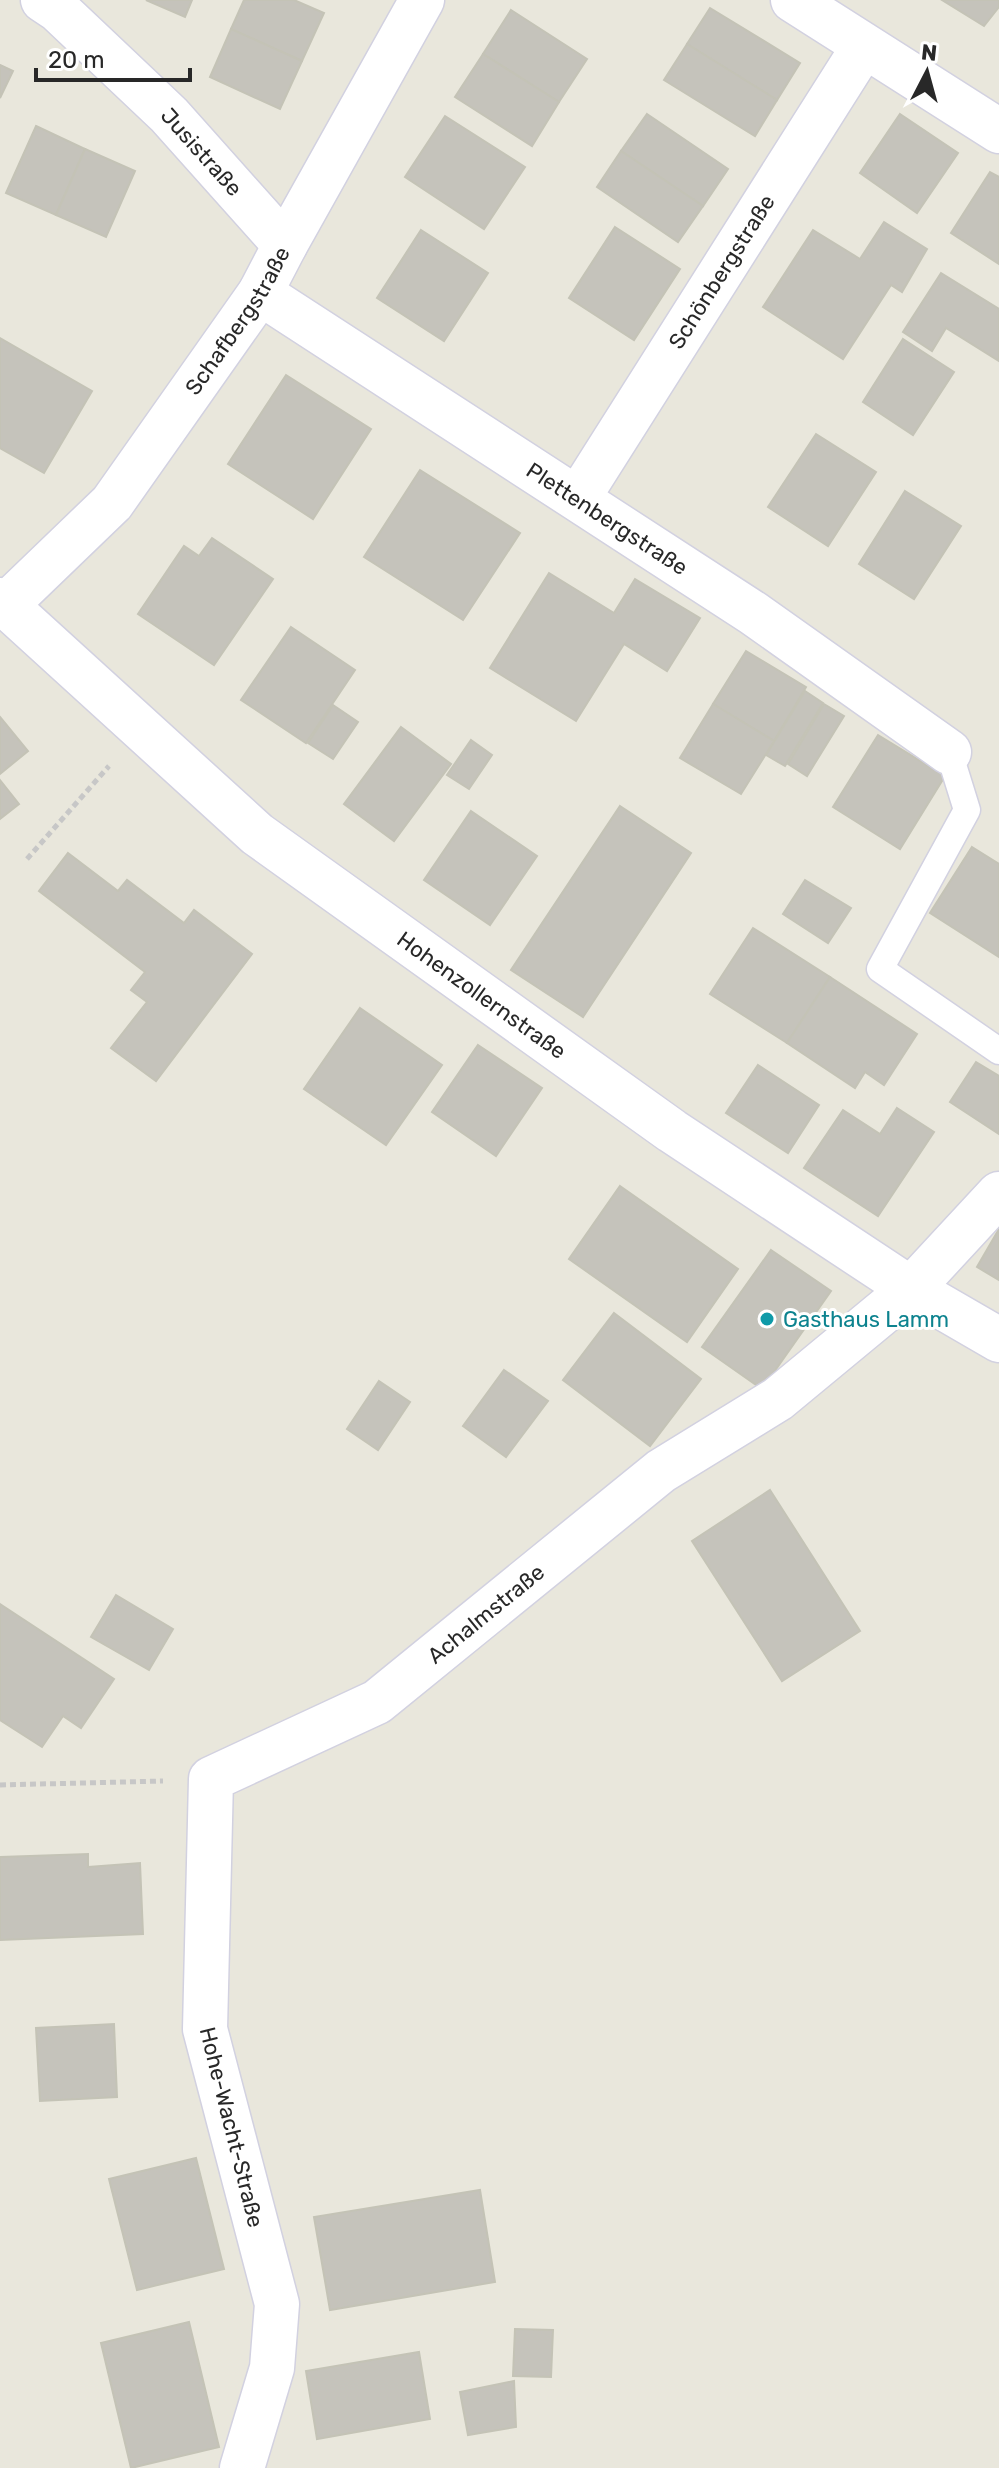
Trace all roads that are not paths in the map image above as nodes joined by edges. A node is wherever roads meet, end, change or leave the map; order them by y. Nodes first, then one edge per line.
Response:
1 (43, 0) edge
2 (422, 0) edge
3 (793, 0) edge
4 (864, 46) junction
5 (999, 131) edge
6 (285, 245) junction
7 (260, 293) junction
8 (578, 498) junction
9 (2, 603) edge
10 (949, 752) joint
11 (999, 1051) edge
12 (999, 1194) edge
13 (911, 1289) junction
14 (999, 1340) edge
15 (211, 1779) joint
16 (242, 2468) edge

1 - 6 street, Jusistraße
2 - 6 street, Schafbergstraße
3 - 4 street
4 - 5 street
4 - 8 street, Schönbergstraße
6 - 7 street, Schafbergstraße
7 - 8 street, Plettenbergstraße
7 - 9 street, Schafbergstraße
8 - 10 street, Plettenbergstraße
9 - 13 street, Hohenzollernstraße
10 - 11 lane
12 - 13 street, Achalmstraße
13 - 14 street, Hohenzollernstraße
13 - 15 street, Achalmstraße
15 - 16 street, Hohe-Wacht-Straße

